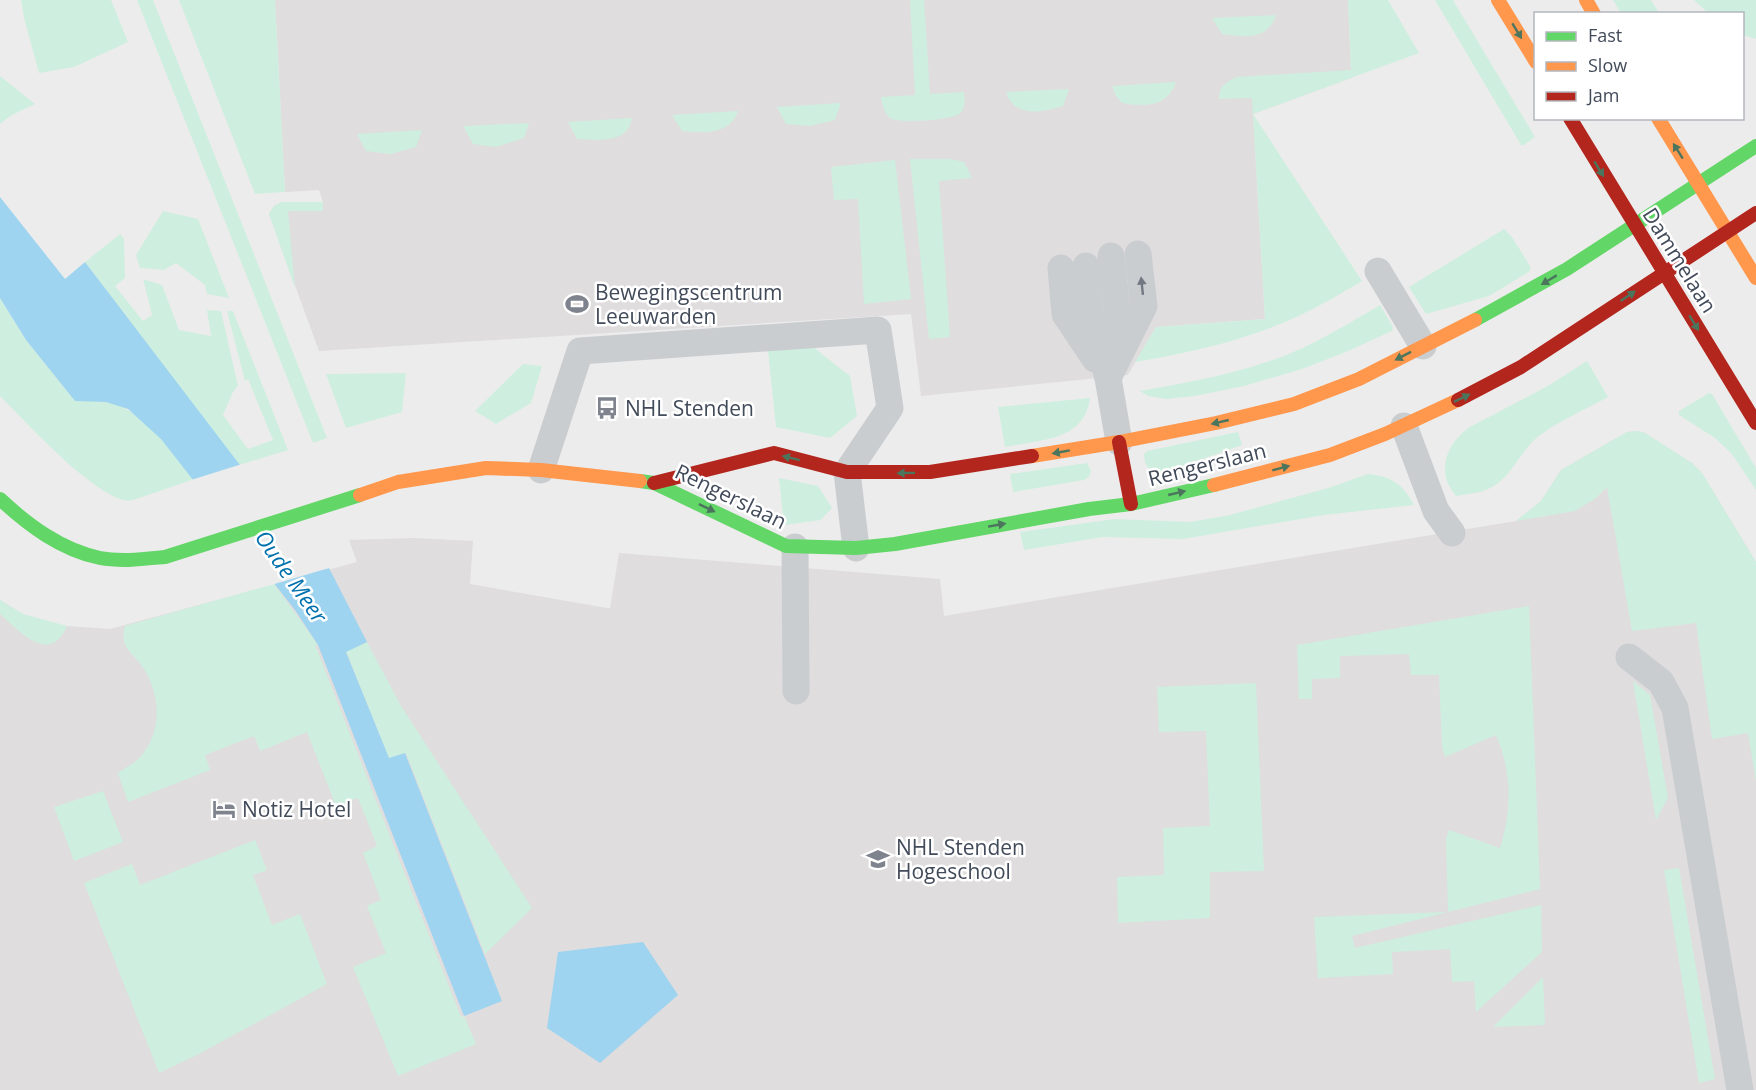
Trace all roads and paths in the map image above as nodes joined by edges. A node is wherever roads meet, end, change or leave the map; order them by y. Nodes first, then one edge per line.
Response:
1 (1498, 0) edge
2 (1534, 59) edge
3 (1571, 120) edge
4 (1659, 120) edge
5 (1756, 146) edge
6 (1698, 184) junction
7 (1756, 213) edge
8 (1634, 226) junction
9 (1727, 231) junction
10 (1138, 254) dead end
11 (1112, 256) dead end
12 (1073, 267) dead end
13 (1378, 271) dead end
14 (1664, 273) junction
15 (1756, 278) edge
16 (1423, 346) junction
17 (1108, 378) junction
18 (1756, 423) edge
19 (1404, 426) junction
20 (1119, 442) junction
21 (541, 470) junction
22 (848, 472) junction
23 (654, 483) junction
24 (0, 499) edge
25 (1131, 504) junction
26 (1452, 533) dead end
27 (795, 547) junction
28 (856, 548) junction
29 (1629, 657) dead end
30 (796, 691) dead end
31 (1740, 1090) edge

1 -> 2 street
3 -> 8 street, Dammelaan
6 -> 4 street
5 - 6 street, Rengerslaan
6 - 8 street, Rengerslaan
6 - 9 street
7 - 9 street, Rengerslaan
8 - 14 street, Dammelaan
8 -> 16 street, Rengerslaan
9 - 14 street, Rengerslaan
9 - 15 street
17 -> 10 lane
11 - 17 lane
12 - 17 lane
13 - 16 lane
14 -> 18 street, Dammelaan
19 -> 14 street, Rengerslaan
16 -> 20 street, Rengerslaan
17 - 20 lane
25 -> 19 street, Rengerslaan
19 - 26 lane
20 -> 22 street, Rengerslaan
20 - 25 street
21 - 22 lane
21 - 23 street, Rengerslaan
21 - 24 street, Rengerslaan
22 -> 23 street, Rengerslaan
22 - 28 lane
23 -> 27 street, Rengerslaan
28 -> 25 street, Rengerslaan
27 - 28 street, Rengerslaan
27 - 30 lane
29 - 31 lane

